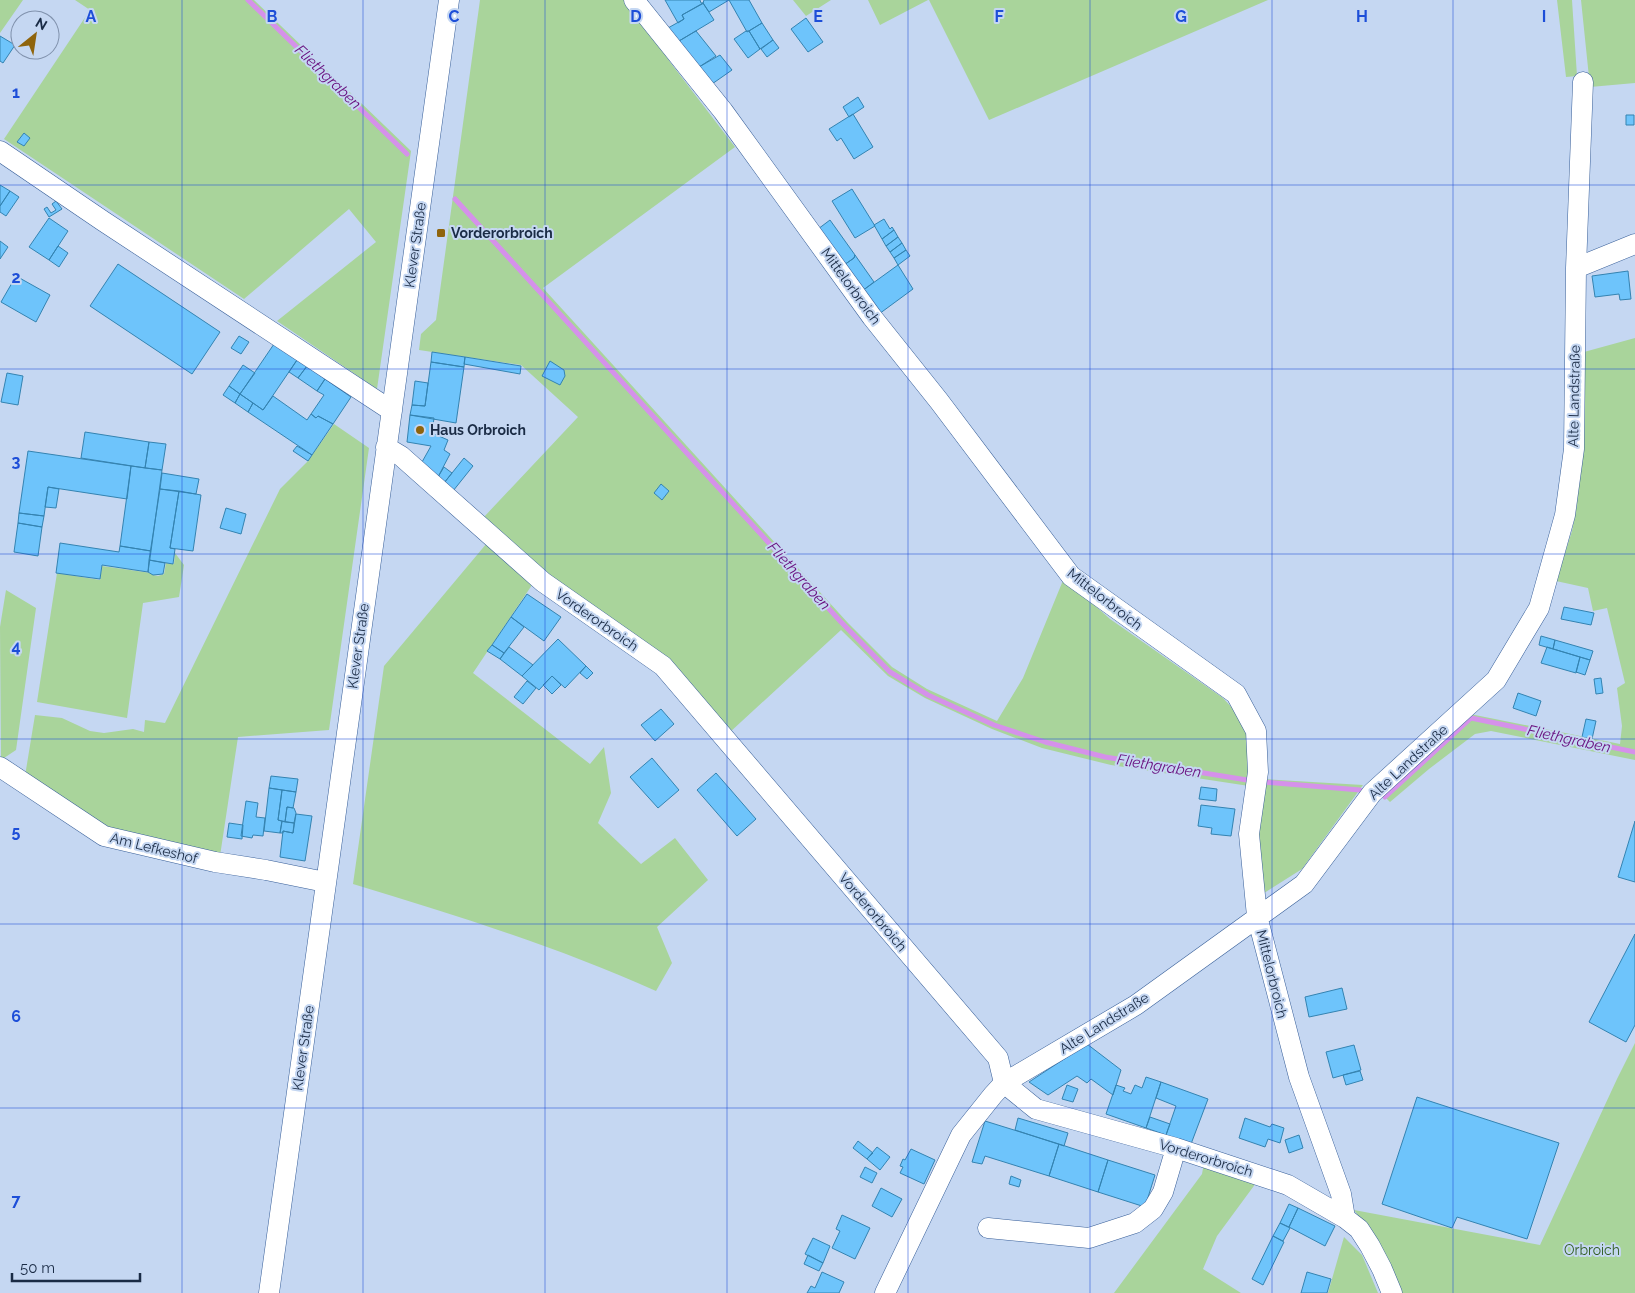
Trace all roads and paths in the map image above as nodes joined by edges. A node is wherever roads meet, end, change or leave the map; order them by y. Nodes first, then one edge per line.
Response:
1 (449, 0) edge
2 (634, 0) edge
3 (1583, 82) dead end
4 (0, 150) edge
5 (1635, 244) edge
6 (1576, 268) junction
7 (392, 411) junction
8 (386, 447) junction
9 (0, 767) edge
10 (326, 882) junction
11 (1257, 916) junction
12 (1004, 1083) junction
13 (1176, 1148) junction
14 (1345, 1218) junction
15 (988, 1228) dead end
16 (269, 1293) edge
17 (886, 1293) edge
18 (1392, 1293) edge

1 - 7 street, Klever Straße
2 - 11 street, Mittelorbroich
3 - 6 street, Alte Landstraße
4 - 7 street
5 - 6 street
6 - 11 street, Alte Landstraße
7 - 8 street, Klever Straße
8 - 10 street, Klever Straße
8 - 12 street, Vorderorbroich
9 - 10 street, Am Lefkeshof
10 - 16 street, Klever Straße
11 - 12 street, Alte Landstraße
11 - 14 street, Mittelorbroich
12 - 13 street, Vorderorbroich
12 - 17 street, Alte Landstraße
13 - 14 street, Vorderorbroich
13 - 15 street
14 - 18 street, Vorderorbroich

